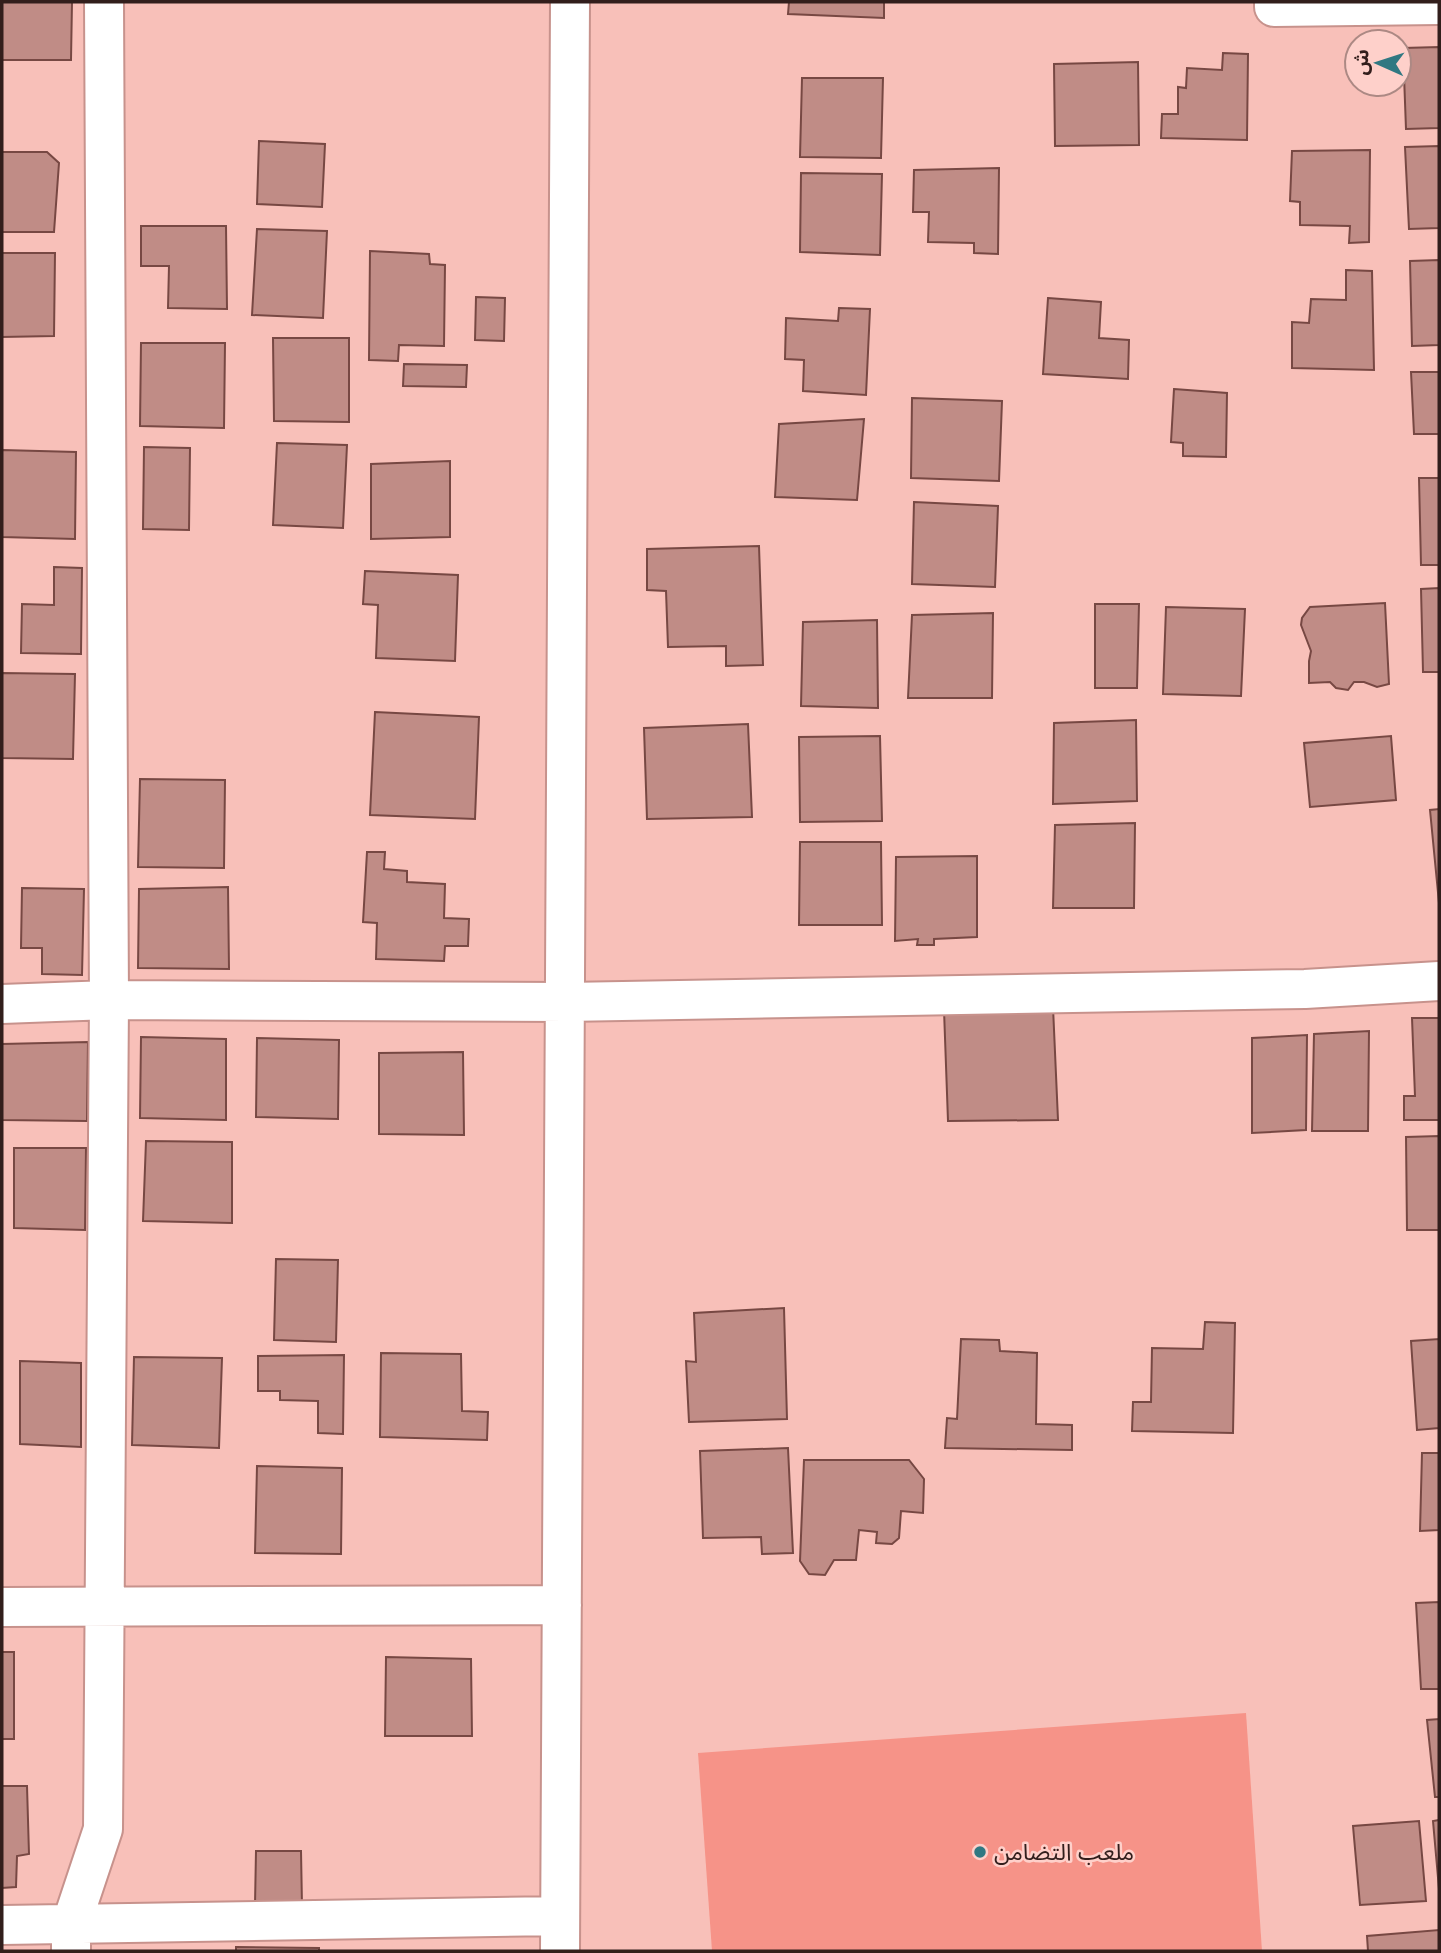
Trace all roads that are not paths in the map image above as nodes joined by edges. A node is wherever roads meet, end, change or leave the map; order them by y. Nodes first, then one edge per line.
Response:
1 (104, 2) edge
2 (570, 2) edge
3 (1274, 2) edge
4 (1439, 5) edge
5 (1439, 981) edge
6 (109, 1000) junction
7 (566, 1002) junction
8 (2, 1004) edge
9 (562, 1605) junction
10 (2, 1607) edge
11 (106, 1607) junction
12 (2, 1925) edge
13 (560, 1934) edge
14 (71, 1938) edge

1 - 6 street
2 - 7 street
3 - 4 street
5 - 7 street
6 - 7 street
6 - 8 street
6 - 11 street
7 - 9 street
9 - 11 street
9 - 13 street
10 - 11 street
11 - 14 street
12 - 14 street
13 - 14 street

